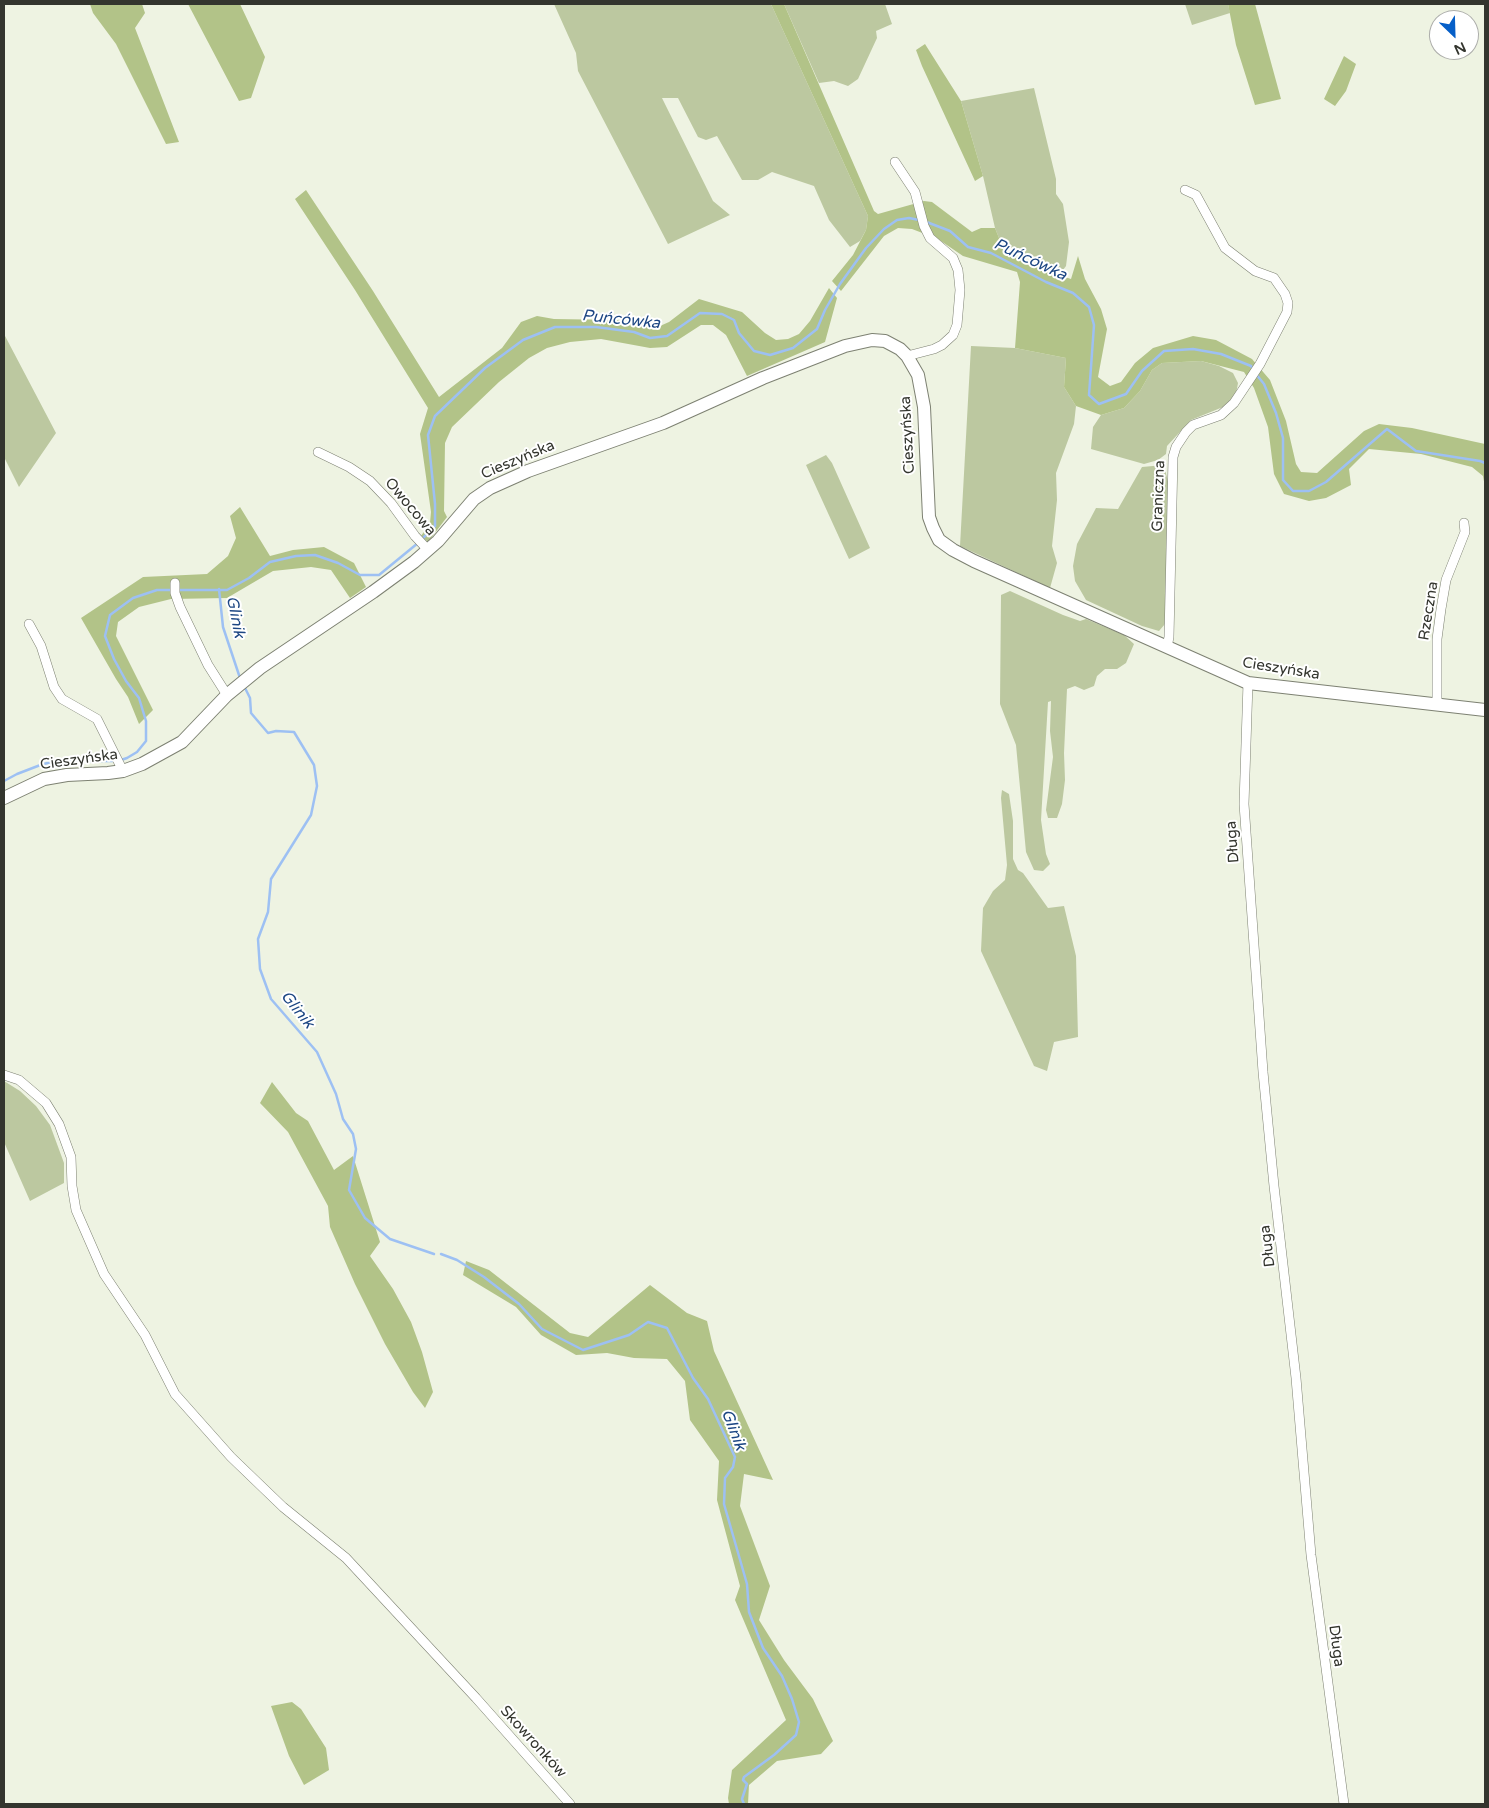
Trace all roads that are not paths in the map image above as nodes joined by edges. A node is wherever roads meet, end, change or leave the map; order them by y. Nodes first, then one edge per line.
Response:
1 (895, 162) dead end
2 (1185, 190) dead end
3 (908, 356) junction
4 (318, 452) dead end
5 (1464, 523) dead end
6 (426, 548) junction
7 (174, 583) dead end
8 (28, 624) dead end
9 (1168, 647) junction
10 (1248, 683) junction
11 (227, 695) junction
12 (1437, 705) junction
13 (1485, 710) edge
14 (122, 768) junction
15 (4, 798) edge
16 (4, 1074) edge
17 (570, 1804) edge
18 (1344, 1804) edge

1 - 3 street
2 - 9 street, Graniczna
3 - 6 street, Cieszyńska
3 - 9 street, Cieszyńska
4 - 6 street, Owocowa
5 - 12 street, Rzeczna
6 - 11 street, Cieszyńska
7 - 11 street
8 - 14 street
9 - 10 street, Cieszyńska
10 - 12 street, Cieszyńska
10 - 18 street, Długa
11 - 14 street, Cieszyńska
12 - 13 street, Cieszyńska
14 - 15 street, Cieszyńska
16 - 17 street, Skowronków

